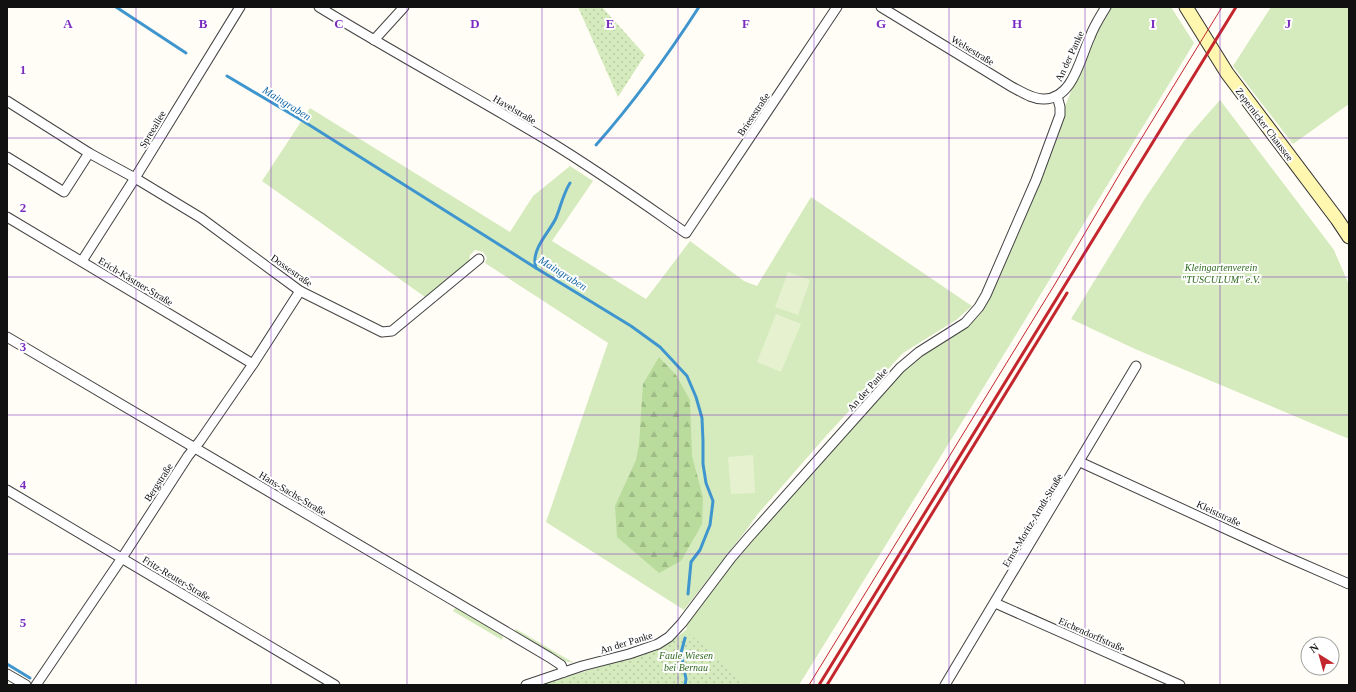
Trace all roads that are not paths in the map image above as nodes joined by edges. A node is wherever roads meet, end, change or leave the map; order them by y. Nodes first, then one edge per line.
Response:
1 (240, 7) edge
2 (319, 7) edge
3 (404, 7) edge
4 (837, 7) edge
5 (881, 7) edge
6 (1106, 7) edge
7 (1186, 7) edge
8 (329, 10) edge
9 (374, 40) junction
10 (1057, 96) junction
11 (7, 101) edge
12 (90, 153) junction
13 (7, 157) edge
14 (135, 178) junction
15 (7, 217) edge
16 (686, 233) joint
17 (1349, 237) edge
18 (480, 259) dead end
19 (82, 262) junction
20 (300, 291) junction
21 (7, 337) edge
22 (253, 364) junction
23 (1136, 366) dead end
24 (195, 448) junction
25 (1080, 462) junction
26 (7, 490) edge
27 (122, 558) junction
28 (1349, 584) edge
29 (995, 603) junction
30 (564, 672) junction
31 (7, 674) edge
32 (26, 685) edge
33 (36, 685) edge
34 (335, 685) edge
35 (526, 685) edge
36 (945, 685) edge
37 (1180, 685) edge

1 - 14 street, Spreeallee
2 - 8 street, Havelstraße
3 - 9 street
4 - 16 street, Briesestraße
5 - 10 street, Welsestraße
6 - 10 street, An der Panke
7 - 17 main road, Zepernicker Chaussee
8 - 9 street, Havelstraße
9 - 16 street, Havelstraße
10 - 30 street, An der Panke
11 - 12 street, Dossestraße
12 - 13 street
12 - 14 street, Dossestraße
14 - 19 street, Spreeallee
14 - 20 street, Dossestraße
15 - 19 street, Erich-Kästner-Straße
18 - 20 street, Dossestraße
19 - 22 street, Erich-Kästner-Straße
20 - 22 street, Bergstraße
21 - 24 street, Hans-Sachs-Straße
22 - 24 street, Bergstraße
23 - 25 street, Ernst-Moritz-Arndt-Straße
24 - 27 street, Bergstraße
24 - 30 street, Hans-Sachs-Straße
25 - 28 street, Kleiststraße
25 - 29 street, Ernst-Moritz-Arndt-Straße
26 - 27 street, Fritz-Reuter-Straße
27 - 33 street, Bergstraße
27 - 34 street, Fritz-Reuter-Straße
29 - 36 street, Ernst-Moritz-Arndt-Straße
29 - 37 street, Eichendorffstraße
30 - 35 street, An der Panke
31 - 32 street

